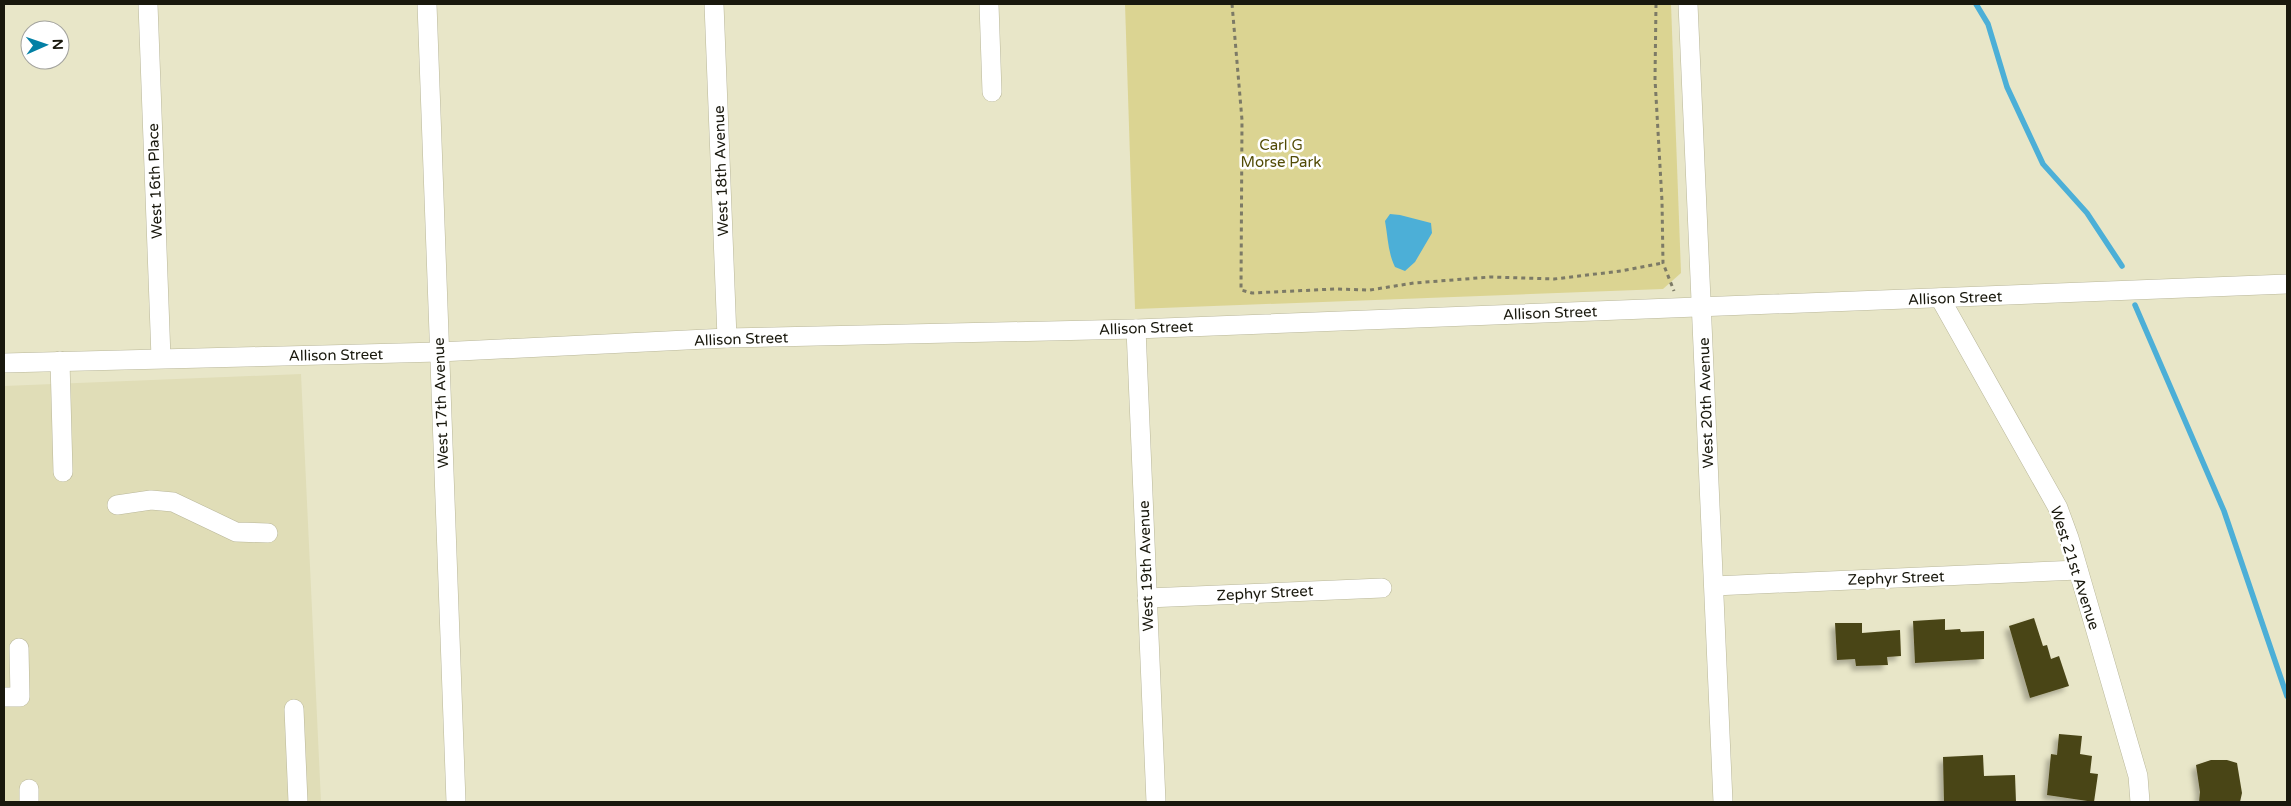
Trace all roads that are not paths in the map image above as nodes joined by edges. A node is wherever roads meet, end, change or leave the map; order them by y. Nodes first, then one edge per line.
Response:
1 (148, 4) edge
2 (427, 4) edge
3 (714, 4) edge
4 (988, 4) edge
5 (1688, 4) edge
6 (992, 92) dead end
7 (2287, 284) edge
8 (1940, 298) junction
9 (1702, 307) junction
10 (1136, 329) junction
11 (727, 338) junction
12 (439, 352) junction
13 (161, 358) junction
14 (60, 361) junction
15 (4, 363) edge
16 (63, 472) dead end
17 (117, 504) dead end
18 (268, 533) dead end
19 (2078, 570) junction
20 (1714, 586) junction
21 (1382, 588) dead end
22 (1147, 598) junction
23 (19, 648) dead end
24 (4, 698) edge
25 (294, 709) dead end
26 (298, 802) edge
27 (456, 802) edge
28 (1156, 802) edge
29 (1723, 802) edge
30 (2140, 802) edge

1 - 13 street, West 16th Place
2 - 12 street, West 17th Avenue
3 - 11 street, West 18th Avenue
4 - 6 street
5 - 9 street, West 20th Avenue
7 - 8 street, Allison Street
8 - 9 street, Allison Street
8 - 19 street, West 21st Avenue
9 - 10 street, Allison Street
9 - 20 street, West 20th Avenue
10 - 11 street, Allison Street
10 - 22 street, West 19th Avenue
11 - 12 street, Allison Street
12 - 13 street, Allison Street
12 - 27 street, West 17th Avenue
13 - 14 street, Allison Street
14 - 15 street, Allison Street
14 - 16 street
17 - 18 street
19 - 20 street, Zephyr Street
19 - 30 street, West 21st Avenue
20 - 29 street, West 20th Avenue
21 - 22 street, Zephyr Street
22 - 28 street, West 19th Avenue
23 - 24 street
25 - 26 street

